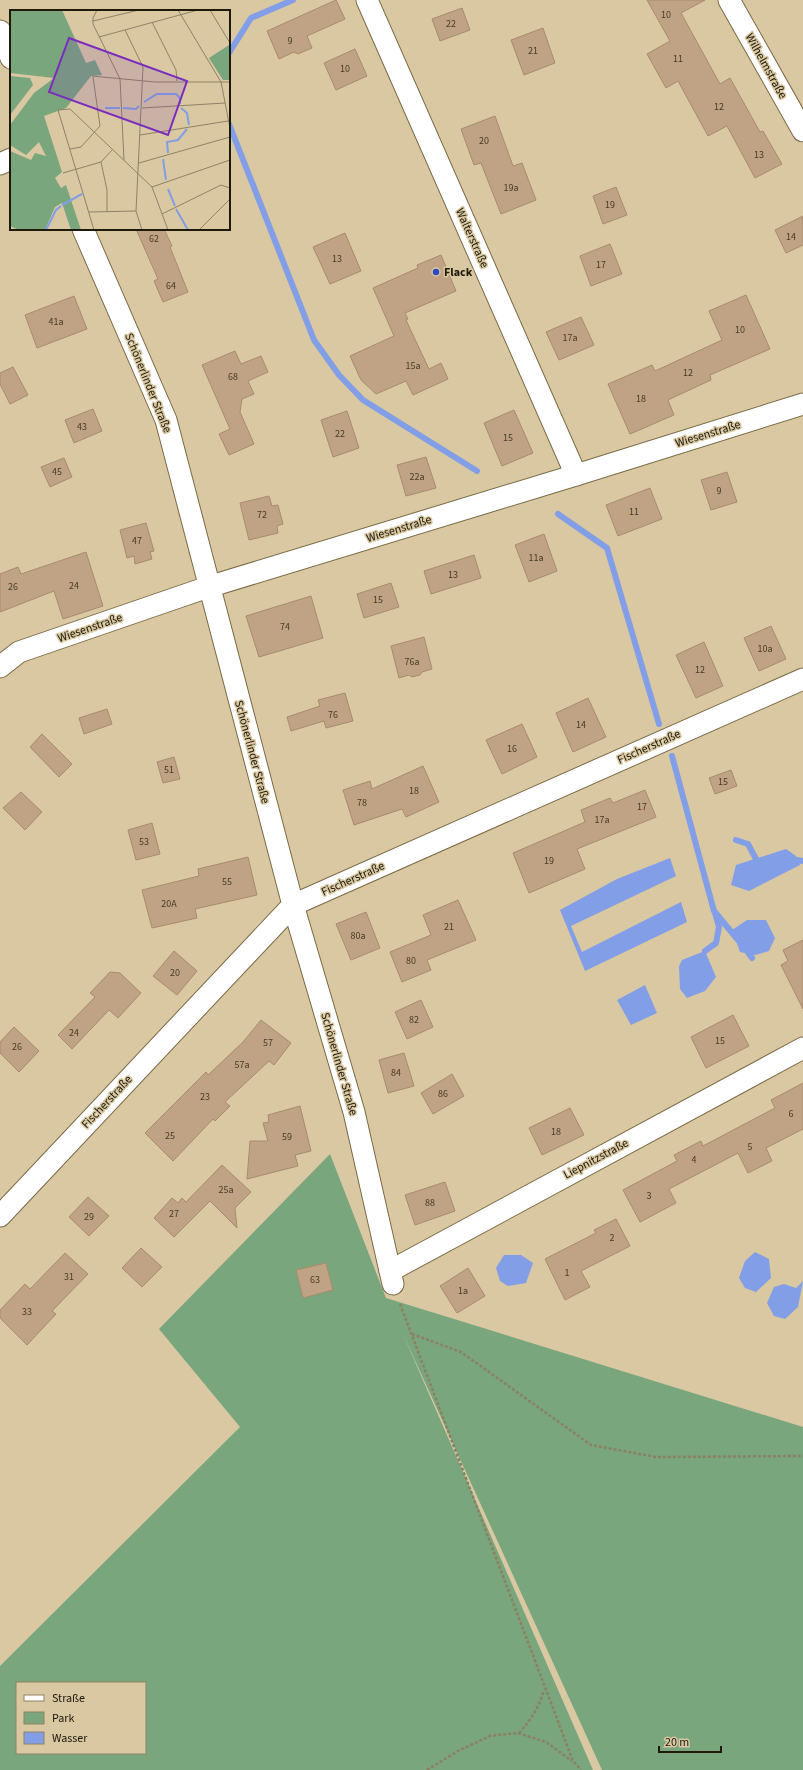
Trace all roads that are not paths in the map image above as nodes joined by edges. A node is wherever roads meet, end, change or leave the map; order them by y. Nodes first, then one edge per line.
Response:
1 (367, 0) edge
2 (729, 0) edge
3 (0, 31) edge
4 (10, 56) edge
5 (803, 131) edge
6 (10, 159) edge
7 (0, 164) edge
8 (83, 230) edge
9 (803, 404) edge
10 (576, 475) junction
11 (208, 587) junction
12 (0, 667) edge
13 (803, 679) edge
14 (294, 905) junction
15 (803, 1048) edge
16 (0, 1216) edge
17 (391, 1278) joint

1 - 10 street, Walterstraße
2 - 5 street, Wilhelmstraße
3 - 4 street
6 - 7 street
8 - 11 street, Schönerlinder Straße
9 - 10 street, Wiesenstraße
10 - 11 street, Wiesenstraße
11 - 12 street, Wiesenstraße
11 - 14 street, Schönerlinder Straße
13 - 14 street, Fischerstraße
14 - 16 street, Fischerstraße
14 - 17 street, Schönerlinder Straße
15 - 17 street, Liepnitzstraße

